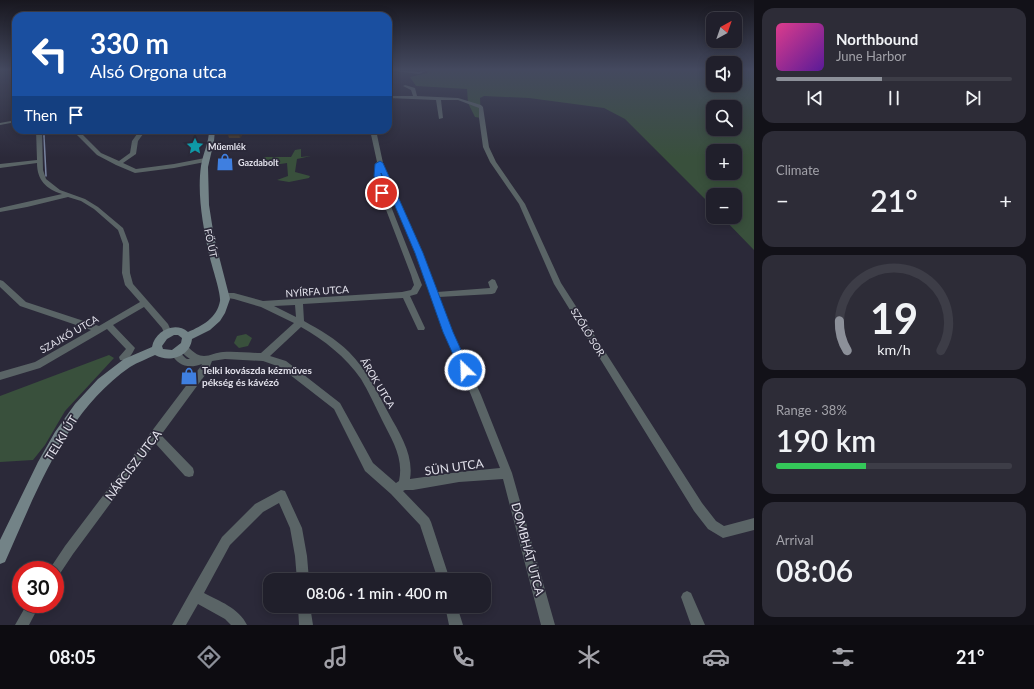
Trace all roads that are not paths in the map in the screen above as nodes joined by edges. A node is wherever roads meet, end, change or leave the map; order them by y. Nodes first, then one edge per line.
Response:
1 (438, 99) edge
2 (450, 99) edge
3 (441, 118) dead end
4 (12, 122) edge
5 (0, 124) edge
6 (39, 134) edge
7 (79, 134) edge
8 (140, 134) edge
9 (213, 134) edge
10 (374, 134) edge
11 (205, 160) junction
12 (39, 161) junction
13 (380, 163) junction
14 (118, 164) junction
15 (0, 166) edge
16 (67, 195) junction
17 (0, 210) edge
18 (492, 282) dead end
19 (0, 283) edge
20 (410, 293) junction
21 (224, 295) junction
22 (434, 295) junction
23 (299, 302) junction
24 (145, 303) junction
25 (263, 304) junction
26 (300, 322) junction
27 (107, 324) junction
28 (421, 328) dead end
29 (99, 329) junction
30 (168, 332) junction
31 (187, 337) junction
32 (157, 349) junction
33 (179, 350) junction
34 (263, 356) junction
35 (123, 357) dead end
36 (208, 359) junction
37 (0, 376) edge
38 (155, 436) junction
39 (189, 472) dead end
40 (507, 474) junction
41 (399, 487) junction
42 (754, 524) edge
43 (0, 557) edge
44 (62, 561) edge
45 (302, 573) edge
46 (442, 573) edge
47 (195, 595) junction
48 (687, 597) dead end
49 (29, 613) edge
50 (305, 613) edge
51 (453, 613) edge
52 (22, 625) edge
53 (179, 625) edge
54 (240, 625) edge
55 (306, 625) edge
56 (456, 625) edge
57 (548, 625) edge
58 (698, 625) edge

1 - 3 street
2 - 42 street, SZŐLŐ SOR
4 - 5 street
6 - 12 street
7 - 14 street
8 - 14 street
9 - 11 main road, FŐ ÚT
10 - 13 street
11 - 14 street
11 - 21 main road, FŐ ÚT
12 - 15 street
12 - 16 street
13 - 20 street
13 - 22 street, DOMBHÁT UTCA
16 - 17 street
16 - 24 street
18 - 22 street
19 - 29 street
20 - 23 street, NYÍRFA UTCA
20 - 28 street
21 - 25 street, NYÍRFA UTCA
21 - 31 main road, FŐ ÚT
22 - 40 street, DOMBHÁT UTCA
23 - 25 street, NYÍRFA UTCA
23 - 26 street
24 - 27 street, SZAJKÓ UTCA
24 - 30 street
25 - 26 street, ÁROK UTCA
26 - 34 street
26 - 41 street, ÁROK UTCA
27 - 29 street, SZAJKÓ UTCA
27 - 35 street
29 - 37 street, SZAJKÓ UTCA
30 - 31 main road
30 - 32 main road
31 - 33 main road
32 - 33 main road
32 - 43 main road, TELKI ÚT
33 - 36 street
34 - 36 street
34 - 41 street
36 - 38 street, NÁRCISZ UTCA
38 - 39 street
38 - 44 street, NÁRCISZ UTCA
40 - 41 street, SÜN UTCA
40 - 57 street, DOMBHÁT UTCA
41 - 46 street
45 - 47 street
47 - 53 street
47 - 54 street
48 - 58 street
49 - 52 street
50 - 55 street
51 - 56 street

